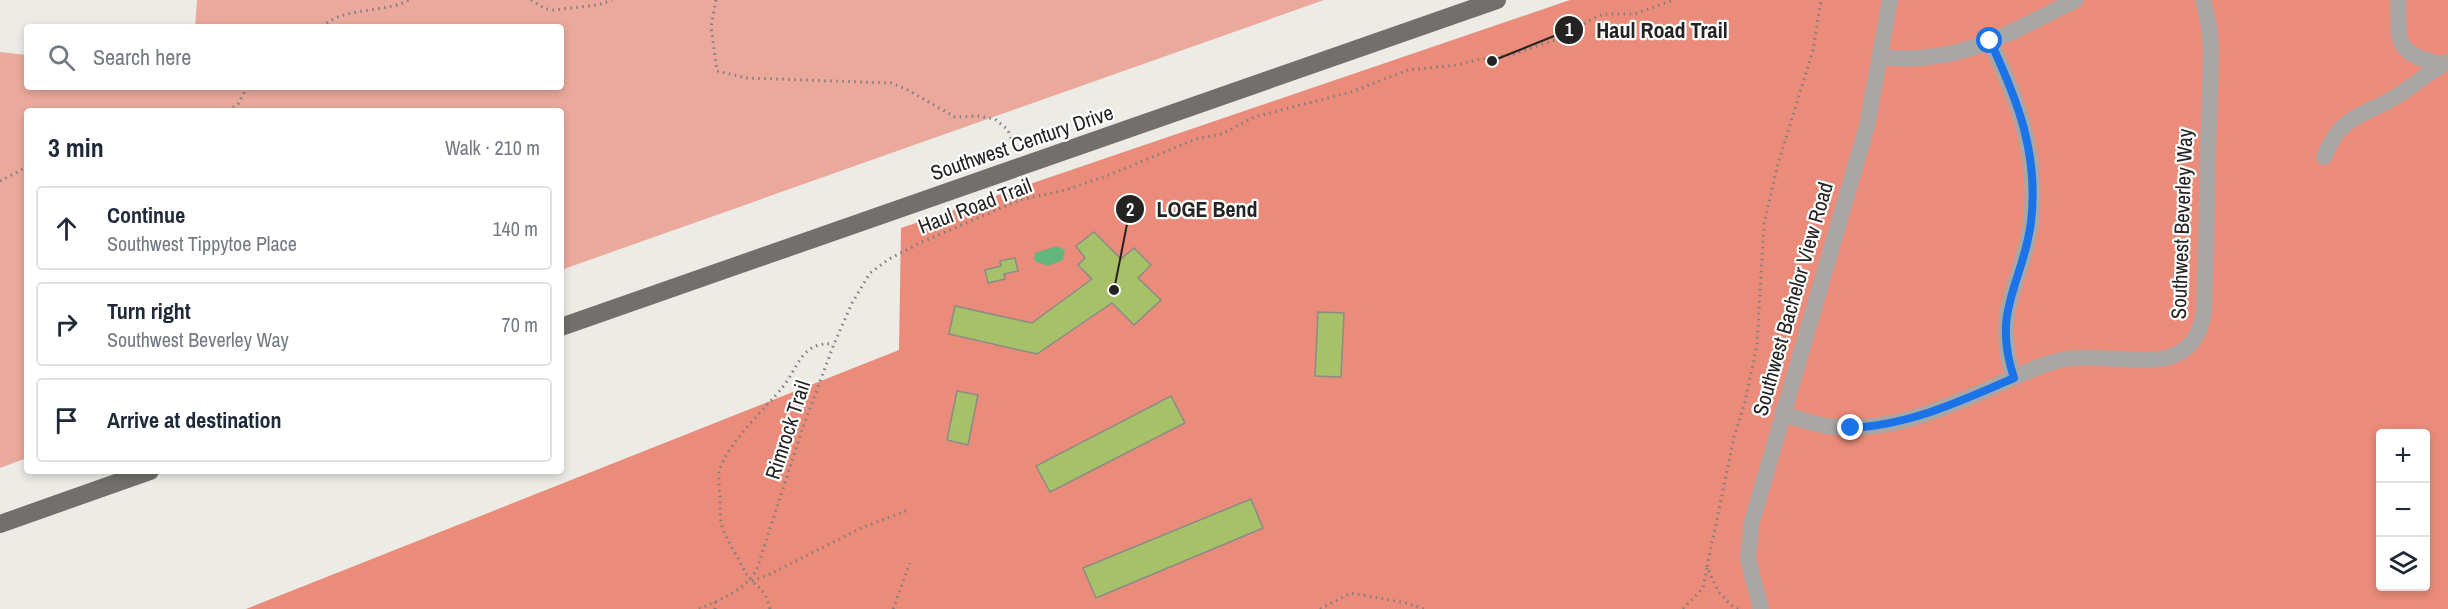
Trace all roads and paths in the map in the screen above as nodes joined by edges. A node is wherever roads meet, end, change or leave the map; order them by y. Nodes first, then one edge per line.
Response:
1 (409, 0) edge
2 (531, 0) edge
3 (612, 0) edge
4 (716, 0) edge
5 (1497, 0) edge
6 (1673, 0) edge
7 (1821, 0) edge
8 (1890, 0) edge
9 (2076, 0) edge
10 (2203, 0) edge
11 (2398, 0) edge
12 (325, 24) edge
13 (1990, 41) junction
14 (1880, 57) junction
15 (2446, 63) edge
16 (245, 90) edge
17 (232, 108) edge
18 (2324, 157) dead end
19 (1021, 167) junction
20 (24, 169) edge
21 (0, 181) edge
22 (901, 252) joint
23 (564, 326) edge
24 (834, 344) junction
25 (2014, 378) junction
26 (1782, 414) junction
27 (142, 474) edge
28 (908, 510) dead end
29 (0, 524) edge
30 (910, 562) dead end
31 (1707, 567) junction
32 (750, 581) junction
33 (715, 602) junction
34 (699, 609) edge
35 (715, 609) edge
36 (770, 609) edge
37 (893, 609) edge
38 (1320, 609) edge
39 (1424, 609) edge
40 (1683, 609) edge
41 (1738, 609) edge
42 (1761, 609) edge

1 - 12 path
2 - 3 path
4 - 19 path
5 - 19 main road, Southwest Century Drive
6 - 22 path, Haul Road Trail
7 - 31 path
8 - 14 street, Southwest Bachelor View Road
9 - 13 street
10 - 25 street, Southwest Beverley Way
11 - 15 street
13 - 14 street
13 - 25 street
14 - 26 street, Southwest Bachelor View Road
15 - 18 street
16 - 17 path
19 - 23 main road, Southwest Century Drive
20 - 21 path
22 - 24 path, Rimrock Trail
24 - 32 path, Rimrock Trail
24 - 32 path
25 - 26 street, Southwest Beverley Way
26 - 42 street, Southwest Bachelor View Road
27 - 29 main road
28 - 32 path
30 - 37 path
31 - 40 path
31 - 41 path
32 - 33 path
32 - 36 path
33 - 34 path
33 - 35 path
38 - 39 path

